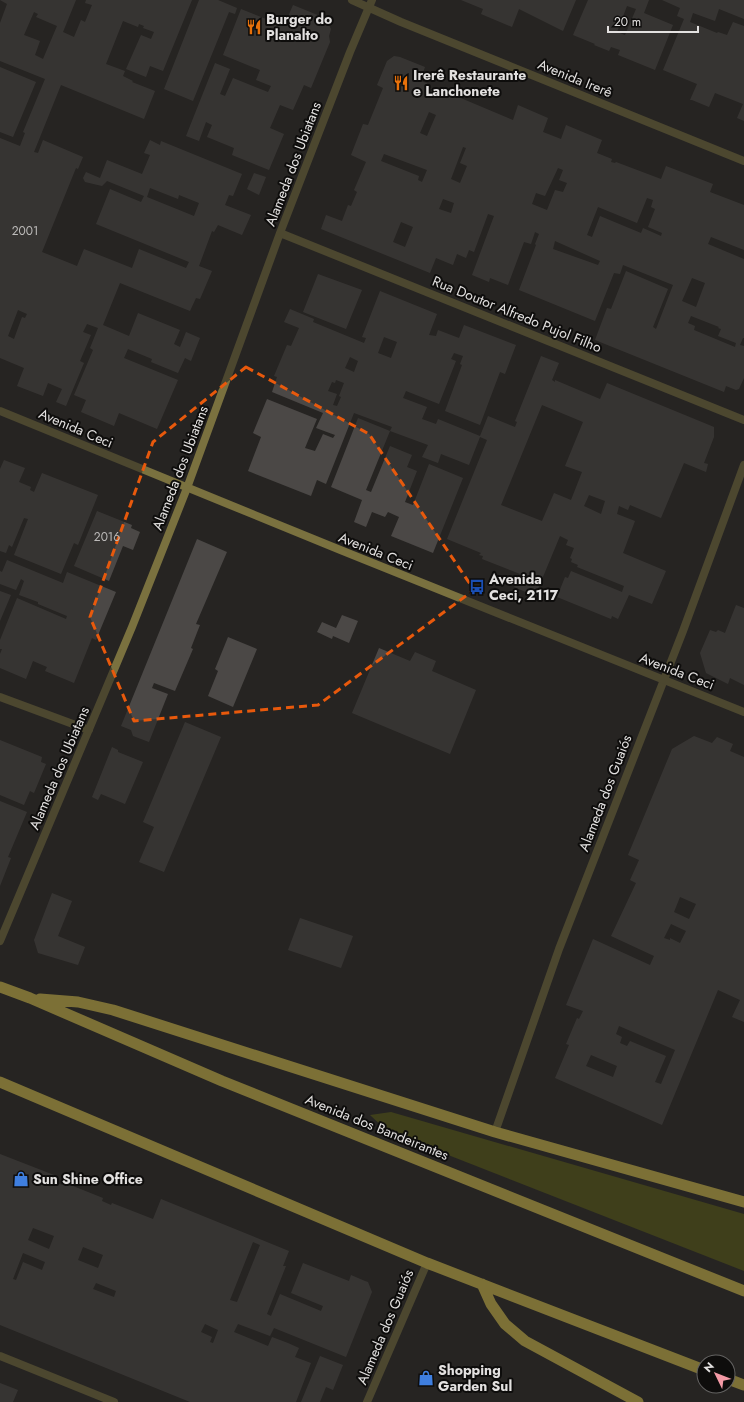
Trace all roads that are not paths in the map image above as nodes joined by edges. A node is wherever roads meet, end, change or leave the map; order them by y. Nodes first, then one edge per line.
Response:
1 (352, 0) edge
2 (370, 4) edge
3 (744, 161) edge
4 (280, 233) junction
5 (0, 411) edge
6 (744, 420) edge
7 (744, 465) edge
8 (187, 488) junction
9 (664, 680) junction
10 (0, 697) edge
11 (744, 712) edge
12 (89, 730) junction
13 (0, 941) edge
14 (0, 987) edge
15 (30, 998) junction
16 (0, 1082) edge
17 (495, 1132) junction
18 (744, 1202) edge
19 (427, 1263) junction
20 (482, 1284) junction
21 (744, 1291) edge
22 (0, 1356) edge
23 (696, 1367) edge
24 (114, 1402) edge
25 (366, 1402) edge
26 (638, 1402) edge

1 - 2 street, Avenida Irerê
2 - 3 street, Avenida Irerê
2 - 4 street, Alameda dos Ubiatans
4 - 6 street, Rua Doutor Alfredo Pujol Filho
4 - 8 street, Alameda dos Ubiatans
5 - 8 street, Avenida Ceci
7 - 9 street, Alameda dos Guaiós
8 - 9 street, Avenida Ceci
8 - 12 street, Alameda dos Ubiatans
9 - 11 street, Avenida Ceci
9 - 17 street, Alameda dos Guaiós
10 - 12 street
12 - 13 street, Alameda dos Ubiatans
14 - 15 highway, Avenida dos Bandeirantes
15 - 17 highway
15 - 21 highway, Avenida dos Bandeirantes
16 - 19 highway
17 - 18 highway
19 - 20 highway
19 - 25 street, Alameda dos Guaiós
20 - 23 highway
20 - 26 highway
22 - 24 street

